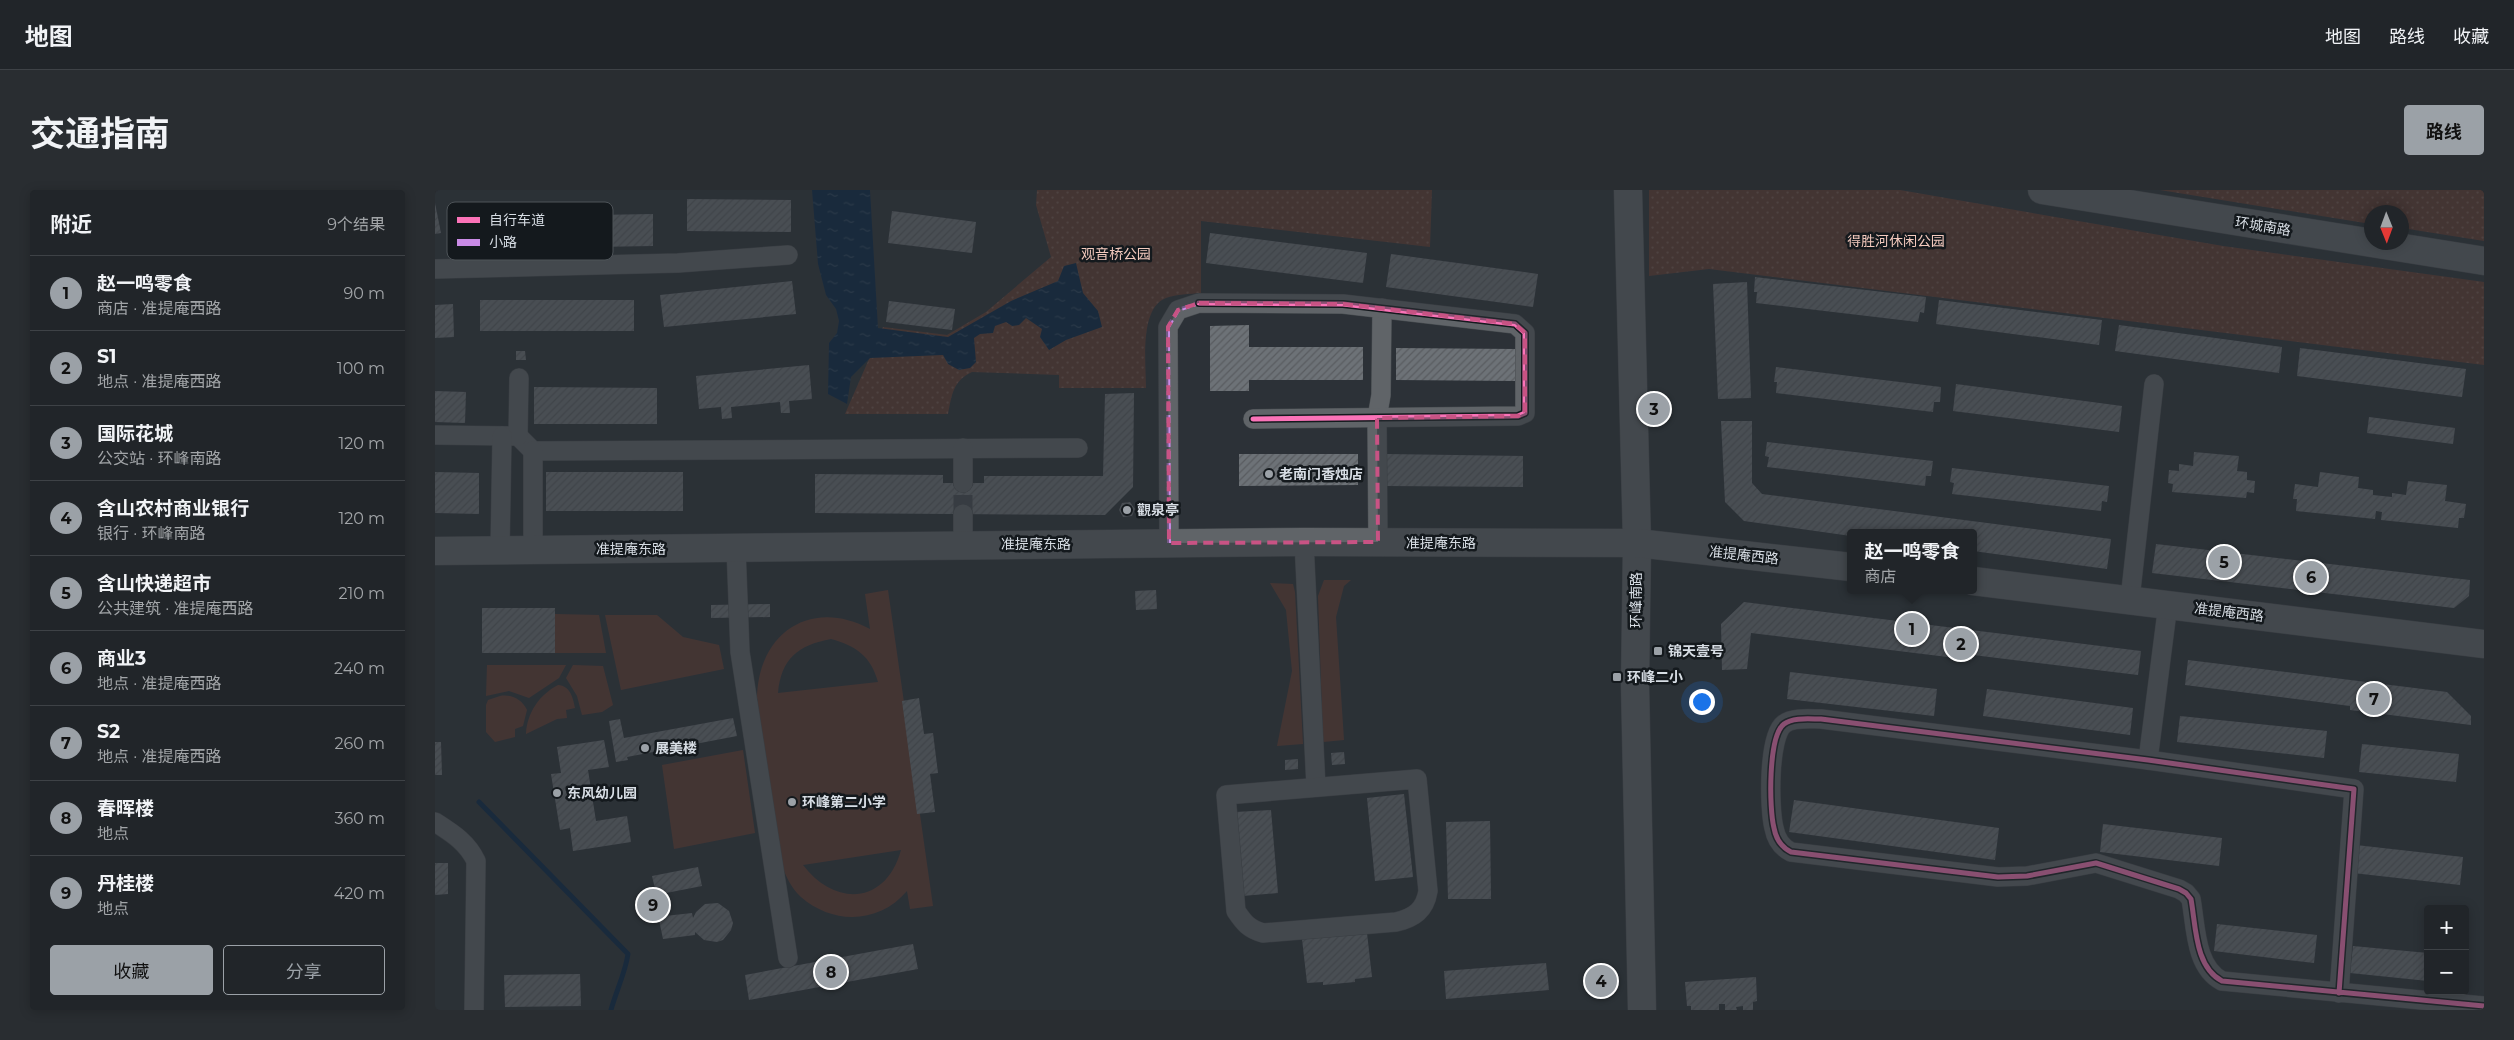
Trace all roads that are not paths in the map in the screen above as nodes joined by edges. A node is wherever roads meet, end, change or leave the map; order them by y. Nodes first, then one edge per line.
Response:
1 (1628, 190) edge
2 (2042, 190) edge
3 (788, 255) dead end
4 (2484, 261) edge
5 (435, 269) edge
6 (1382, 308) junction
7 (519, 378) dead end
8 (2154, 384) dead end
9 (1377, 418) junction
10 (1253, 419) dead end
11 (435, 435) edge
12 (510, 436) junction
13 (963, 448) junction
14 (1078, 448) dead end
15 (533, 452) junction
16 (963, 482) tunnel mouth
17 (963, 514) tunnel mouth
18 (1304, 542) junction
19 (1378, 542) junction
20 (1169, 543) junction
21 (1637, 543) junction
22 (963, 544) junction
23 (736, 548) junction
24 (435, 550) edge
25 (500, 550) junction
26 (533, 550) junction
27 (1847, 567) edge
28 (1977, 581) edge
29 (2130, 599) junction
30 (2168, 604) junction
31 (2484, 644) edge
32 (2148, 760) junction
33 (1317, 788) junction
34 (435, 822) edge
35 (788, 958) dead end
36 (2339, 993) junction
37 (2484, 1006) edge
38 (474, 1010) edge
39 (1642, 1010) edge

1 - 21 main road, 环峰南路
2 - 4 main road, 环城南路
3 - 5 street
6 - 9 street
6 - 9 street
6 - 20 street
7 - 12 street
8 - 29 street
9 - 10 street
9 - 19 street
11 - 12 street
12 - 15 street
12 - 25 street
13 - 14 street
13 - 15 street
13 - 16 street
15 - 26 street
17 - 22 street
18 - 19 main road, 准提庵东路
18 - 20 main road, 准提庵东路
18 - 33 street
19 - 21 main road, 准提庵东路
20 - 22 main road, 准提庵东路
21 - 27 main road, 准提庵西路
21 - 39 main road, 环峰南路
22 - 23 main road, 准提庵东路
23 - 26 main road, 准提庵东路
23 - 35 street
24 - 25 main road, 准提庵东路
25 - 26 main road, 准提庵东路
28 - 29 main road, 准提庵西路
29 - 30 main road, 准提庵西路
30 - 31 main road, 准提庵西路
30 - 32 street
32 - 36 street
32 - 36 street
33 - 33 street
34 - 38 street
36 - 37 street

